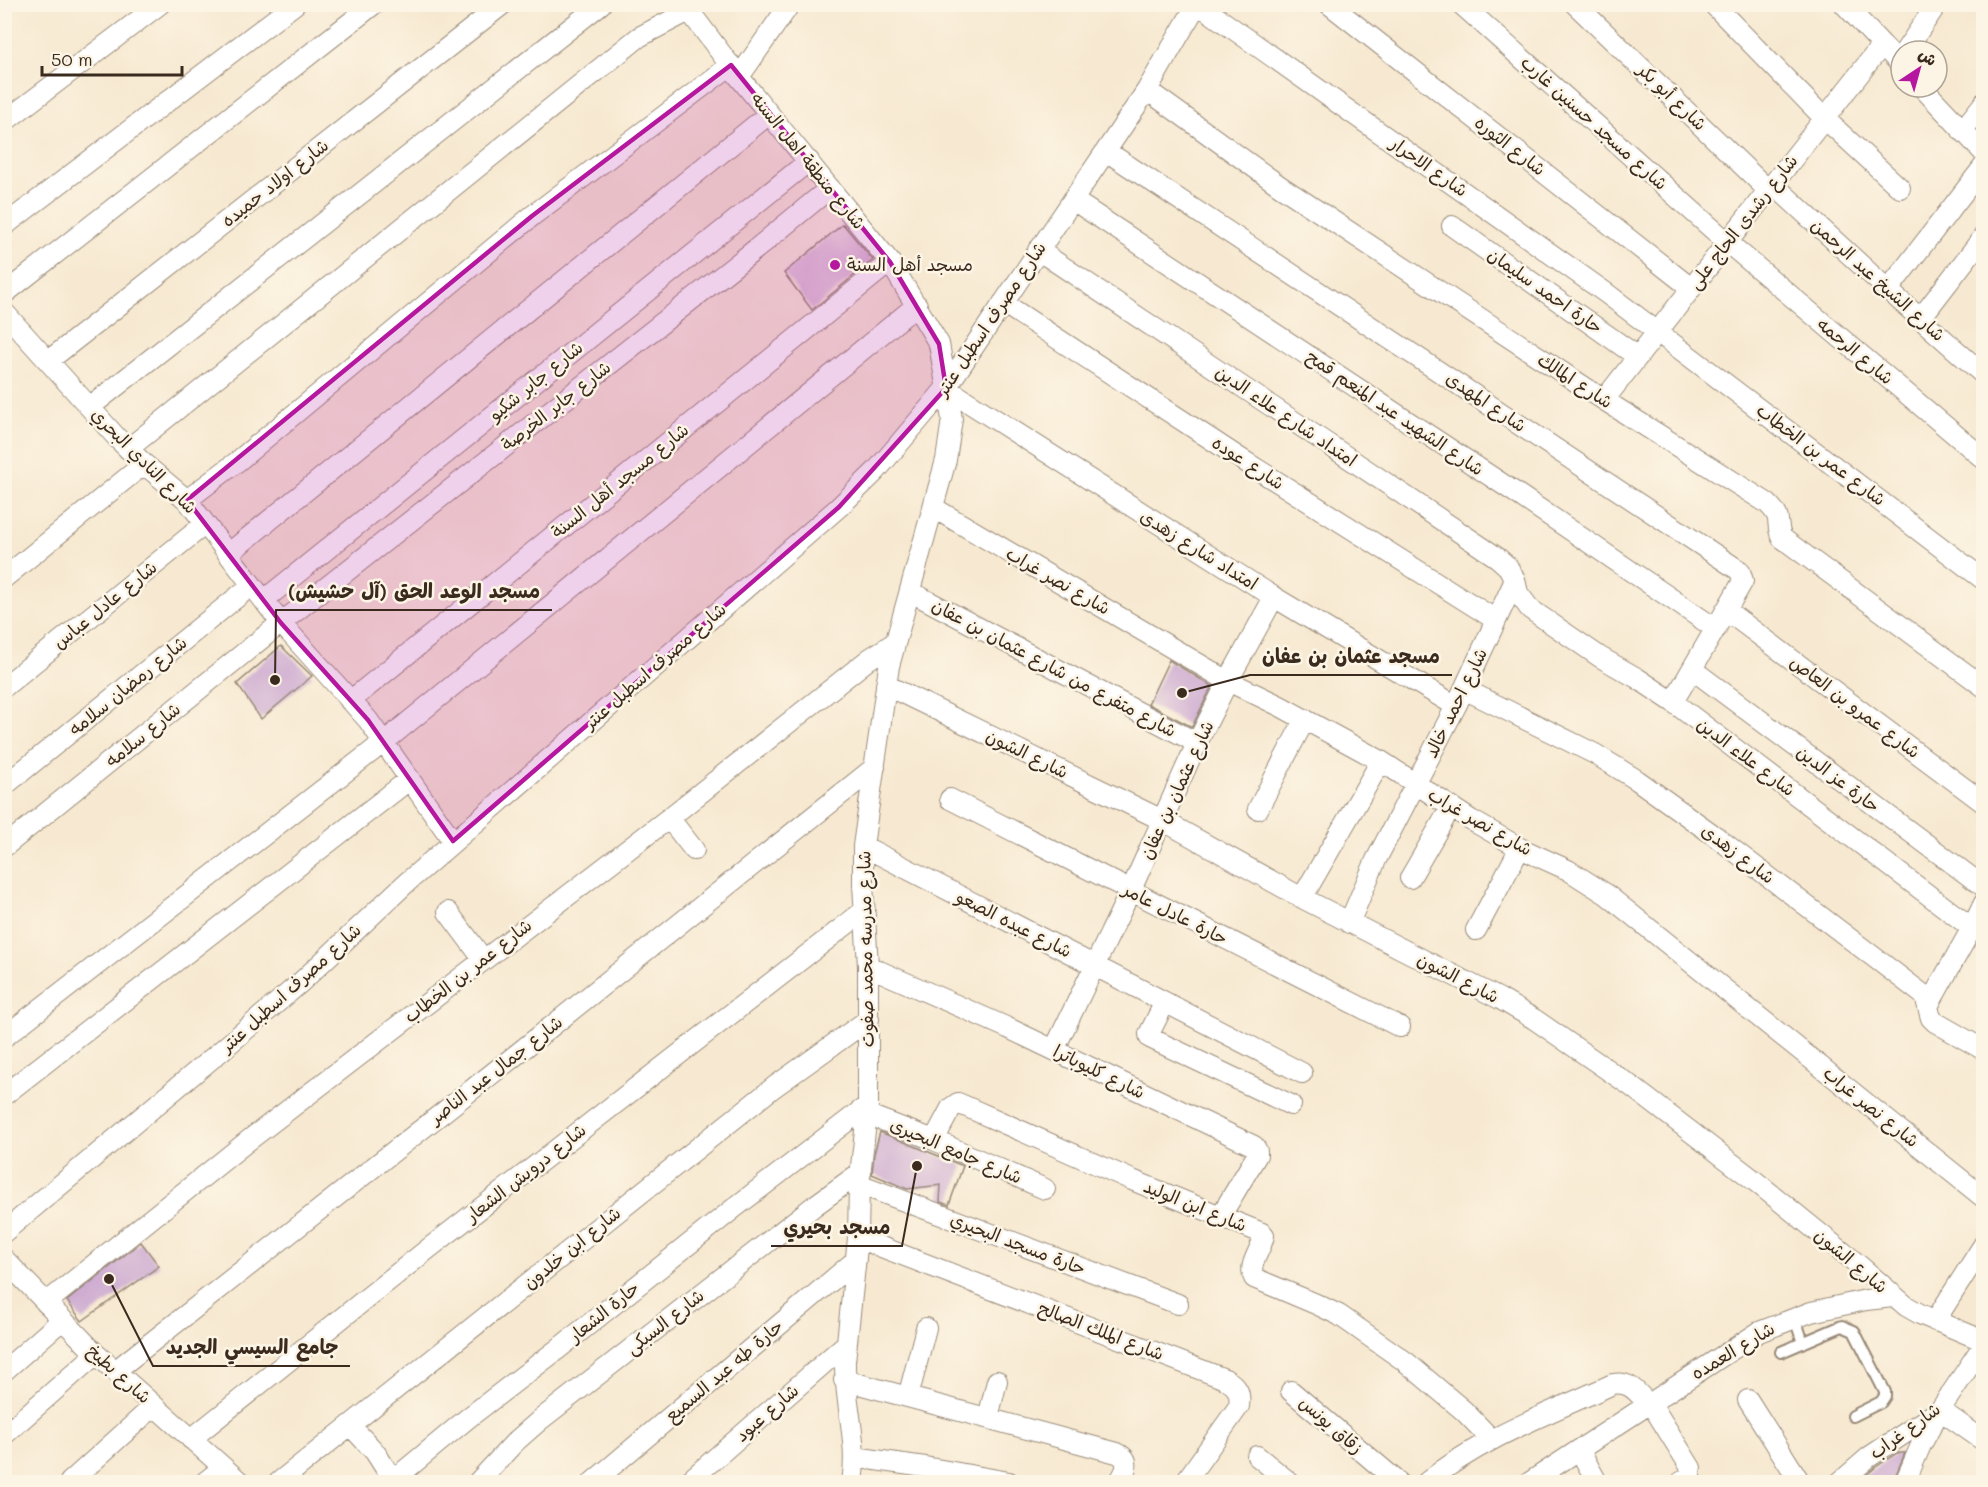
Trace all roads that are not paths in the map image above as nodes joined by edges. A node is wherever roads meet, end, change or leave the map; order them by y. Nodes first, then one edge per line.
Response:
1 (160, 4) edge
2 (295, 4) edge
3 (374, 4) edge
4 (503, 4) edge
5 (601, 4) edge
6 (790, 4) edge
7 (1198, 4) edge
8 (1329, 4) edge
9 (1461, 4) edge
10 (1575, 4) edge
11 (1713, 4) edge
12 (1844, 4) edge
13 (1937, 4) edge
14 (689, 7) edge
15 (1914, 39) edge
16 (1882, 45) junction
17 (1889, 50) edge
18 (735, 71) junction
19 (1147, 90) junction
20 (1933, 99) edge
21 (1983, 103) edge
22 (769, 114) junction
23 (1824, 118) junction
24 (4, 122) edge
25 (1962, 131) junction
26 (1106, 151) junction
27 (1983, 153) edge
28 (808, 161) junction
29 (1983, 166) edge
30 (1771, 187) junction
31 (830, 188) junction
32 (1900, 188) dead end
33 (1073, 200) junction
34 (4, 226) edge
35 (1452, 226) dead end
36 (1983, 236) edge
37 (1727, 242) junction
38 (1038, 250) junction
39 (890, 262) junction
40 (1691, 288) junction
41 (1888, 290) junction
42 (4, 294) edge
43 (1003, 303) junction
44 (917, 304) junction
45 (4, 312) edge
46 (1920, 319) junction
47 (1658, 331) junction
48 (1638, 357) junction
49 (48, 361) junction
50 (1983, 374) edge
51 (946, 388) junction
52 (1604, 400) junction
53 (90, 407) junction
54 (128, 449) junction
55 (1983, 459) edge
56 (144, 464) junction
57 (187, 500) junction
58 (934, 508) junction
59 (205, 524) junction
60 (228, 554) junction
61 (4, 578) edge
62 (1983, 580) edge
63 (1516, 586) junction
64 (258, 592) junction
65 (911, 592) junction
66 (1274, 597) junction
67 (1727, 611) junction
68 (1496, 620) junction
69 (281, 623) junction
70 (1716, 629) junction
71 (894, 643) junction
72 (1693, 670) junction
73 (1228, 681) junction
74 (886, 685) junction
75 (4, 687) edge
76 (1983, 687) edge
77 (1460, 697) junction
78 (350, 700) junction
79 (1673, 702) junction
80 (1305, 719) junction
81 (384, 742) junction
82 (1197, 743) junction
83 (1381, 761) junction
84 (875, 767) junction
85 (410, 779) junction
86 (1416, 785) junction
87 (4, 786) edge
88 (950, 799) dead end
89 (1983, 803) edge
90 (1451, 807) junction
91 (1258, 810) dead end
92 (669, 818) junction
93 (1162, 820) junction
94 (453, 841) junction
95 (863, 846) junction
96 (4, 847) edge
97 (1521, 848) junction
98 (694, 850) dead end
99 (1410, 878) dead end
100 (1983, 887) edge
101 (1131, 892) junction
102 (1302, 898) junction
103 (1983, 903) edge
104 (865, 910) junction
105 (448, 912) dead end
106 (1349, 923) junction
107 (1972, 928) junction
108 (1476, 930) dead end
109 (483, 959) junction
110 (1095, 965) junction
111 (868, 966) junction
112 (1165, 1002) junction
113 (1928, 1005) junction
114 (868, 1019) junction
115 (1400, 1027) dead end
116 (4, 1037) edge
117 (1054, 1050) junction
118 (1983, 1050) edge
119 (1302, 1073) dead end
120 (4, 1095) edge
121 (1291, 1105) dead end
122 (867, 1110) junction
123 (934, 1140) junction
124 (860, 1178) junction
125 (1046, 1190) dead end
126 (1983, 1198) edge
127 (1220, 1217) junction
128 (4, 1232) edge
129 (858, 1238) junction
130 (1983, 1245) edge
131 (4, 1259) edge
132 (856, 1260) junction
133 (1893, 1297) junction
134 (45, 1303) junction
135 (1178, 1304) dead end
136 (1795, 1318) junction
137 (62, 1320) junction
138 (1935, 1320) junction
139 (926, 1328) dead end
140 (1803, 1343) junction
141 (1983, 1343) edge
142 (846, 1344) junction
143 (1781, 1352) dead end
144 (96, 1354) junction
145 (4, 1371) edge
146 (115, 1371) junction
147 (844, 1380) junction
148 (997, 1381) dead end
149 (1291, 1391) dead end
150 (908, 1397) junction
151 (1748, 1400) dead end
152 (1649, 1403) junction
153 (154, 1406) junction
154 (1940, 1410) junction
155 (1853, 1416) dead end
156 (988, 1418) junction
157 (350, 1425) junction
158 (4, 1435) edge
159 (191, 1439) junction
160 (1492, 1440) junction
161 (1983, 1441) edge
162 (1580, 1451) junction
163 (1257, 1456) dead end
164 (854, 1457) junction
165 (223, 1468) junction
166 (70, 1482) edge
167 (206, 1482) edge
168 (240, 1482) edge
169 (279, 1482) edge
170 (478, 1482) edge
171 (592, 1482) edge
172 (688, 1482) edge
173 (852, 1482) edge
174 (1009, 1482) edge
175 (1119, 1482) edge
176 (1185, 1482) edge
177 (1288, 1482) edge
178 (1398, 1482) edge
179 (1427, 1482) edge
180 (1530, 1482) edge
181 (1597, 1482) edge
182 (1681, 1482) edge
183 (1800, 1482) edge
184 (1840, 1482) edge
185 (1905, 1482) edge

1 - 24 street
2 - 34 street
3 - 42 street
4 - 49 street, شارع اولاد حميده
5 - 53 street
6 - 18 street
7 - 19 street, شارع مصرف اسطبل عنتر
7 - 47 street, شارع الاحرار
8 - 40 street, شارع الثوره
9 - 37 street, شارع مسجد حسنين غارب
10 - 30 street, شارع أبو بكر
11 - 23 street
12 - 16 street
13 - 15 street
14 - 18 street, شارع منطقة اهل السنه
14 - 54 street
16 - 17 street
16 - 23 street, شارع رشدى الحاج على
18 - 22 street, شارع منطقة اهل السنه
18 - 57 street
19 - 26 street, شارع مصرف اسطبل عنتر
19 - 52 street, شارع المالك
20 - 25 street
21 - 25 street
22 - 28 street, شارع منطقة اهل السنه
22 - 60 street
23 - 30 street, شارع رشدى الحاج على
23 - 32 street
25 - 27 street
26 - 33 street, شارع مصرف اسطبل عنتر
26 - 67 street, شارع المهدى
28 - 31 street, شارع منطقة اهل السنه
28 - 64 street, شارع جابر شكيو
29 - 41 street
30 - 37 street, شارع رشدى الحاج على
30 - 41 street, شارع الشيخ عبد الرحمن
31 - 39 street, شارع منطقة اهل السنه
31 - 69 street, شارع جابر الخرصة
33 - 38 street, شارع مصرف اسطبل عنتر
33 - 70 street, شارع الشهيد عبد المنعم قمح
35 - 48 street, حارة احمد سليمان
36 - 46 street
37 - 40 street, شارع رشدى الحاج على
37 - 55 street, شارع الرحمه
38 - 43 street, شارع مصرف اسطبل عنتر
38 - 63 street, امتداد شارع علاء الدين
39 - 44 street, شارع منطقة اهل السنه
39 - 78 street, شارع مسجد أهل السنة
40 - 47 street, شارع رشدى الحاج على
41 - 46 street, شارع الشيخ عبد الرحمن
43 - 51 street, شارع مصرف اسطبل عنتر
43 - 68 street, شارع عوده
44 - 51 street, شارع منطقة اهل السنه
44 - 81 street
45 - 49 street, شارع النادي البحري
46 - 50 street, شارع الشيخ عبد الرحمن
47 - 48 street, شارع رشدى الحاج على
47 - 62 street, شارع عمر بن الخطاب
48 - 52 street, شارع رشدى الحاج على
49 - 53 street, شارع النادي البحري
51 - 58 street, شارع مدرسه محمد صفوت
51 - 66 street, امتداد شارع زهدى
51 - 94 street, شارع مصرف اسطبل عنتر
52 - 76 street, شارع المالك
53 - 54 street, شارع النادي البحري
54 - 56 street, شارع النادي البحري
56 - 57 street, شارع النادي البحري
56 - 61 street
57 - 59 street, شارع النادي البحري
58 - 65 street, شارع مدرسه محمد صفوت
58 - 73 street, شارع نصر غراب
59 - 60 street, شارع النادي البحري
59 - 75 street, شارع عادل عباس
60 - 64 street, شارع النادي البحري
63 - 68 street, شارع احمد خالد
63 - 79 street, شارع علاء الدين
64 - 69 street, شارع النادي البحري
64 - 87 street, شارع رمضان سلامه
65 - 71 street, شارع مدرسه محمد صفوت
65 - 82 street, شارع متفرع من شارع عثمان بن عفان
66 - 73 street, شارع عثمان بن عفان
66 - 77 street, امتداد شارع زهدى
67 - 70 street, شارع المهدى
67 - 89 street, شارع عمرو بن العاص
68 - 77 street, شارع احمد خالد
69 - 78 street, شارع النادي البحري
69 - 96 street, شارع سلامه
70 - 72 street, شارع المهدى
71 - 74 street, شارع مدرسه محمد صفوت
71 - 92 street, شارع عمر بن الخطاب
72 - 79 street, شارع المهدى
72 - 100 street, حارة عز الدين
73 - 80 street, شارع نصر غراب
73 - 82 street, شارع عثمان بن عفان
74 - 84 street, شارع مدرسه محمد صفوت
74 - 93 street, شارع الشون
77 - 86 street, شارع احمد خالد
77 - 113 street, شارع زهدى
78 - 81 street, شارع النادي البحري
79 - 107 street, شارع علاء الدين
80 - 83 street, شارع نصر غراب
80 - 91 street
81 - 85 street, شارع النادي البحري
81 - 116 street
82 - 93 street, شارع عثمان بن عفان
83 - 86 street, شارع نصر غراب
83 - 102 street
84 - 95 street, شارع مدرسه محمد صفوت
84 - 146 street, شارع جمال عبد الناصر
85 - 94 street, شارع النادي البحري
85 - 120 street
86 - 90 street, شارع نصر غراب
86 - 106 street, شارع احمد خالد
88 - 101 street, حارة عادل عامر
90 - 97 street, شارع نصر غراب
90 - 99 street
92 - 98 street
92 - 109 street, شارع عمر بن الخطاب
93 - 101 street, شارع عثمان بن عفان
93 - 102 street, شارع الشون
94 - 128 street, شارع مصرف اسطبل عنتر
95 - 104 street, شارع مدرسه محمد صفوت
95 - 110 street, شارع عبده الصعو
97 - 108 street
97 - 126 street, شارع نصر غراب
101 - 110 street, شارع عثمان بن عفان
101 - 115 street, حارة عادل عامر
102 - 106 street, شارع الشون
103 - 107 street
104 - 111 street, شارع مدرسه محمد صفوت
104 - 159 street, شارع درويش الشعار
105 - 109 street
106 - 133 street, شارع الشون
107 - 113 street
109 - 134 street, شارع عمر بن الخطاب
110 - 112 street, شارع عبده الصعو
110 - 117 street, شارع عثمان بن عفان
111 - 114 street, شارع مدرسه محمد صفوت
111 - 117 street, شارع كليوباترا
112 - 119 street, شارع عبده الصعو
112 - 121 street
113 - 118 street, شارع زهدى
114 - 122 street, شارع مدرسه محمد صفوت
114 - 157 street, شارع ابن خلدون
117 - 127 street, شارع كليوباترا
122 - 123 street, شارع جامع البحيرى
122 - 124 street, شارع مدرسه محمد صفوت
122 - 157 street, حارة الشعار
123 - 125 street, شارع جامع البحيرى
123 - 127 street, شارع ابن الوليد
124 - 129 street, شارع مدرسه محمد صفوت
124 - 135 street, حارة مسجد البحيري
124 - 170 street, شارع السبكى
127 - 160 street, شارع ابن الوليد
129 - 132 street, شارع مدرسه محمد صفوت
129 - 176 street, شارع الملك الصالح
130 - 138 street
131 - 134 street, شارع بطيخ
132 - 142 street, شارع مدرسه محمد صفوت
132 - 171 street, حارة طه عبد السميع
133 - 136 street, شارع العمده
133 - 138 street, شارع الشون
134 - 137 street, شارع بطيخ
136 - 140 lane
136 - 152 street, شارع العمده
137 - 144 street, شارع بطيخ
137 - 145 street
138 - 141 street, شارع الشون
139 - 150 street
140 - 143 lane
140 - 155 lane
141 - 154 street, شارع غراب
142 - 147 street, شارع مدرسه محمد صفوت
142 - 172 street, شارع عبود
144 - 146 street, شارع بطيخ
144 - 158 street
146 - 153 street, شارع بطيخ
147 - 150 street
147 - 164 street, شارع مدرسه محمد صفوت
148 - 156 street
149 - 178 street, زقاق يونس
150 - 156 street
151 - 183 street
152 - 160 street
152 - 162 street, شارع العمده
152 - 182 street
153 - 159 street, شارع بطيخ
153 - 166 street
154 - 161 street
154 - 184 street, شارع غراب
154 - 185 street
156 - 175 street
157 - 169 street, شارع ابن خلدون
159 - 165 street, شارع بطيخ
160 - 179 street
162 - 180 street, شارع العمده
162 - 181 street
163 - 177 street
164 - 173 street, شارع مدرسه محمد صفوت
164 - 174 street
165 - 167 street
165 - 168 street, شارع بطيخ

